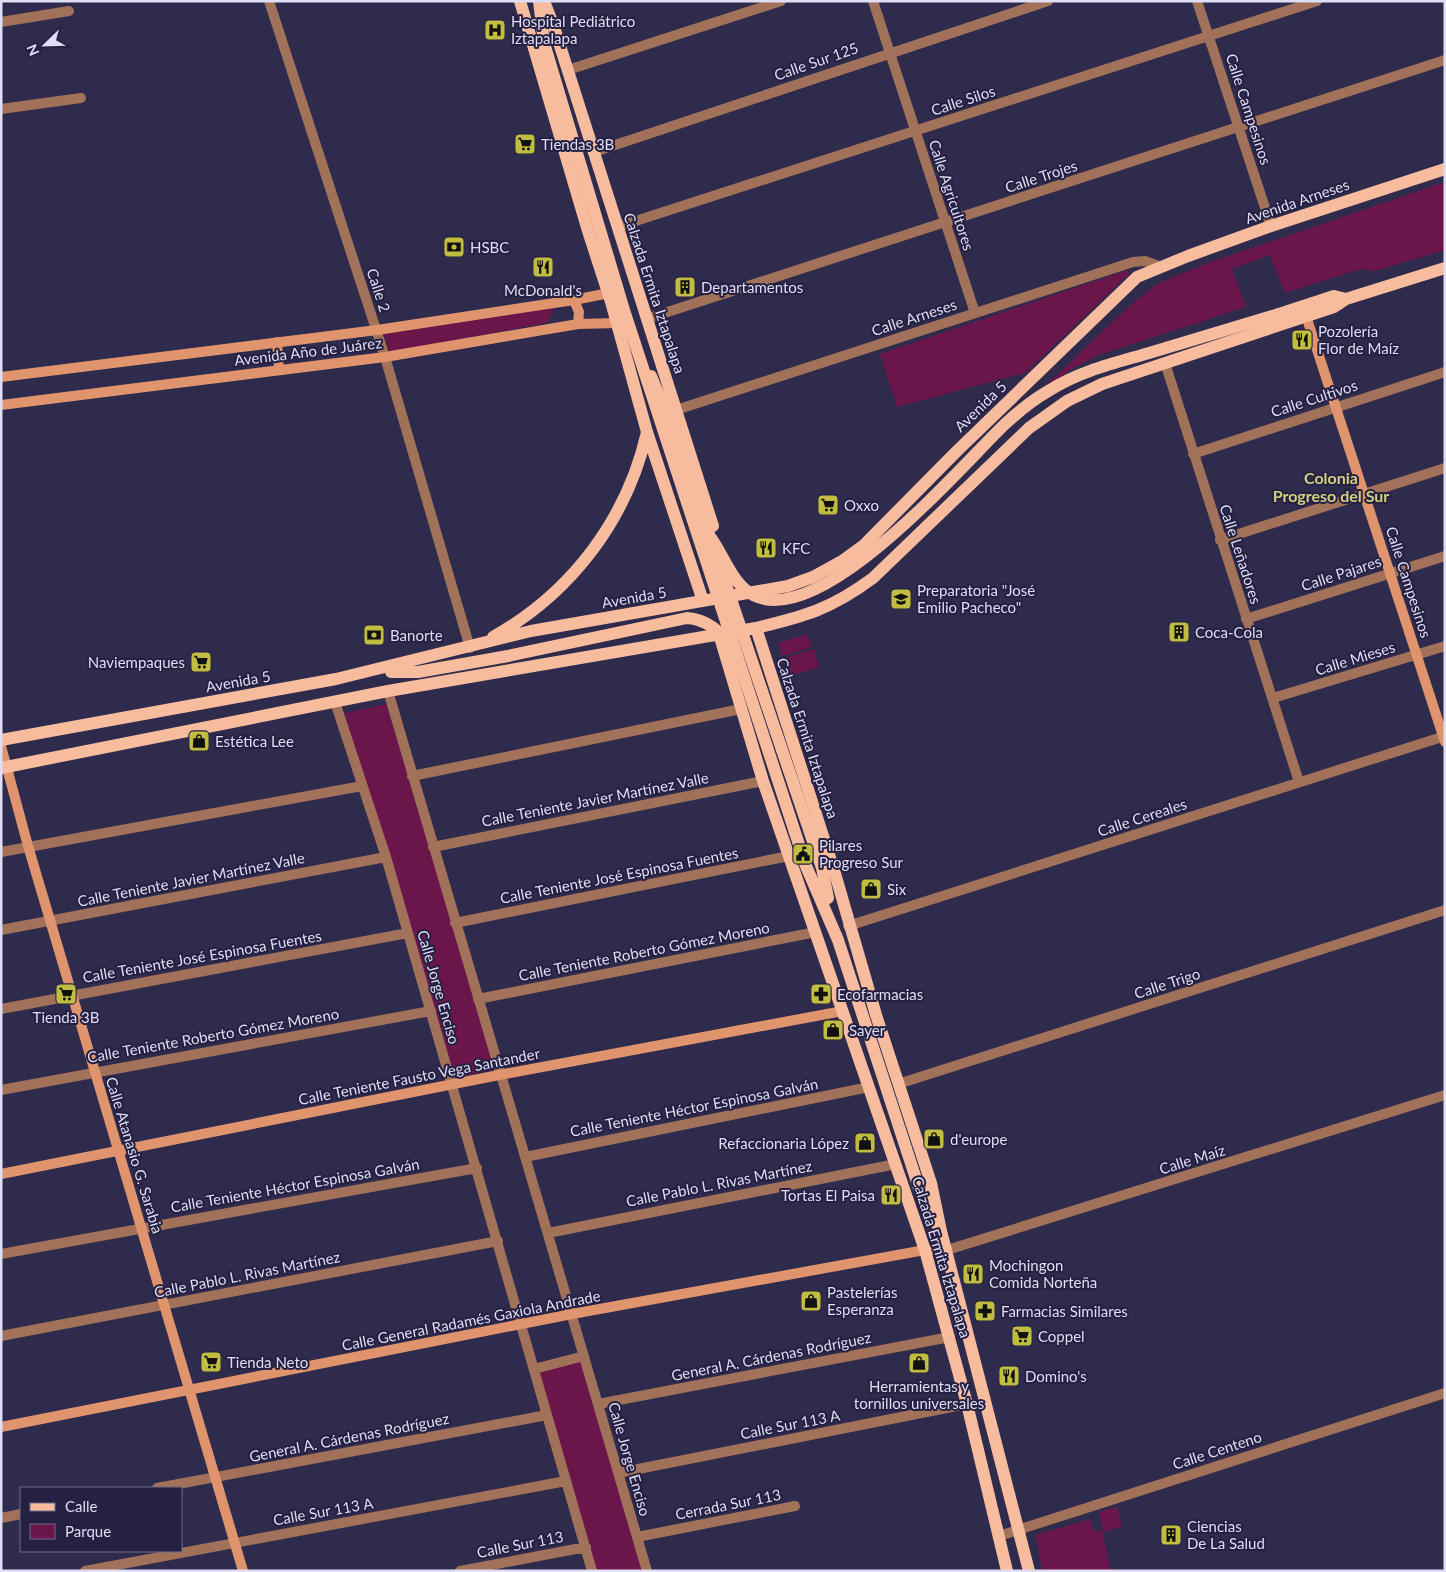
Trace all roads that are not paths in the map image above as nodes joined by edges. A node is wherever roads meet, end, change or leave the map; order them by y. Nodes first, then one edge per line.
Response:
1 (269, 1) edge
2 (520, 1) edge
3 (539, 1) edge
4 (544, 1) edge
5 (781, 1) edge
6 (873, 1) edge
7 (1048, 1) edge
8 (1197, 1) edge
9 (1317, 1) edge
10 (69, 11) dead end
11 (1, 22) edge
12 (1209, 36) junction
13 (890, 52) junction
14 (1445, 60) edge
15 (568, 70) junction
16 (81, 98) dead end
17 (1, 109) edge
18 (1239, 127) junction
19 (915, 131) junction
20 (594, 152) junction
21 (1445, 169) edge
22 (945, 223) junction
23 (1271, 226) junction
24 (617, 227) junction
25 (1161, 267) junction
26 (1445, 268) edge
27 (609, 293) junction
28 (1346, 299) junction
29 (574, 300) junction
30 (975, 313) junction
31 (1306, 316) junction
32 (646, 319) junction
33 (617, 323) junction
34 (578, 324) junction
35 (376, 330) junction
36 (277, 342) junction
37 (385, 357) junction
38 (1165, 363) junction
39 (279, 369) junction
40 (1445, 372) edge
41 (1, 377) edge
42 (1, 405) edge
43 (1336, 406) junction
44 (676, 410) junction
45 (647, 432) junction
46 (1193, 454) junction
47 (1445, 468) edge
48 (1365, 494) junction
49 (708, 514) junction
50 (678, 526) junction
51 (711, 538) junction
52 (1220, 540) junction
53 (1445, 556) edge
54 (1390, 573) junction
55 (736, 594) junction
56 (719, 598) junction
57 (703, 601) junction
58 (1246, 619) junction
59 (756, 628) junction
60 (719, 634) junction
61 (1445, 646) edge
62 (472, 648) junction
63 (1416, 655) junction
64 (740, 663) junction
65 (376, 671) junction
66 (771, 677) junction
67 (388, 691) junction
68 (736, 692) junction
69 (1273, 698) junction
70 (335, 702) junction
71 (740, 709) junction
72 (1444, 738) edge
73 (1, 740) edge
74 (1, 746) edge
75 (4, 767) edge
76 (412, 776) junction
77 (763, 781) junction
78 (1299, 782) junction
79 (362, 786) junction
80 (28, 846) junction
81 (433, 847) junction
82 (1, 852) edge
83 (789, 856) junction
84 (386, 857) junction
85 (1445, 910) edge
86 (50, 921) junction
87 (455, 923) junction
88 (848, 926) junction
89 (1, 930) edge
90 (816, 932) junction
91 (408, 933) junction
92 (826, 959) junction
93 (72, 995) junction
94 (478, 999) junction
95 (1, 1009) edge
96 (431, 1010) junction
97 (843, 1011) junction
98 (94, 1072) junction
99 (499, 1075) junction
100 (898, 1084) junction
101 (452, 1086) junction
102 (869, 1087) junction
103 (1, 1090) edge
104 (1445, 1095) edge
105 (118, 1151) junction
106 (525, 1157) junction
107 (896, 1164) junction
108 (477, 1168) junction
109 (1, 1174) edge
110 (141, 1228) junction
111 (941, 1231) junction
112 (548, 1233) junction
113 (498, 1241) junction
114 (925, 1250) junction
115 (947, 1250) junction
116 (1, 1254) edge
117 (164, 1305) junction
118 (572, 1314) junction
119 (522, 1325) junction
120 (1, 1336) edge
121 (950, 1337) junction
122 (584, 1356) junction
123 (534, 1369) junction
124 (190, 1390) junction
125 (1445, 1393) edge
126 (598, 1404) junction
127 (967, 1404) junction
128 (546, 1415) junction
129 (1, 1427) edge
130 (618, 1473) junction
131 (216, 1477) junction
132 (566, 1481) junction
133 (1007, 1481) junction
134 (987, 1486) junction
135 (163, 1487) edge
136 (795, 1506) dead end
137 (20, 1514) edge
138 (1, 1518) edge
139 (1020, 1529) junction
140 (999, 1536) junction
141 (637, 1537) junction
142 (235, 1542) junction
143 (586, 1547) junction
144 (85, 1571) edge
145 (243, 1571) edge
146 (460, 1571) edge
147 (592, 1571) edge
148 (647, 1571) edge
149 (1006, 1571) edge
150 (1029, 1571) edge

1 - 35 street, Calle 2
2 - 27 main road
3 - 56 main road, Calzada Ermita Iztapalapa, bridge
4 - 15 main road, Calzada Ermita Iztapalapa
5 - 15 street
6 - 13 street, Calle Agricultores
7 - 13 street, Calle Sur 125
8 - 12 street, Calle Campesinos
9 - 12 street, Calle Silos
10 - 11 street
12 - 18 street, Calle Campesinos
12 - 19 street, Calle Silos
13 - 19 street, Calle Agricultores
13 - 20 street, Calle Sur 125
14 - 18 street, Calle Trojes
15 - 20 main road, Calzada Ermita Iztapalapa
16 - 17 street
18 - 22 street, Calle Trojes
18 - 23 street, Calle Campesinos
19 - 22 street, Calle Agricultores
19 - 24 street, Calle Silos
20 - 24 main road, Calzada Ermita Iztapalapa
21 - 23 main road, Avenida Arneses
22 - 30 street, Calle Agricultores
22 - 32 street, Calle Trojes
23 - 25 main road, Avenida Arneses
24 - 32 main road, Calzada Ermita Iztapalapa
25 - 30 street, Calle Arneses
25 - 55 main road, Avenida 5
26 - 28 main road
27 - 29 street, Avenida Año de Juárez
27 - 33 main road
28 - 31 main road
28 - 51 main road, bridge
29 - 34 street
29 - 35 street, Avenida Año de Juárez
30 - 44 street, Calle Arneses
31 - 38 main road
31 - 43 street, Calle Campesinos
32 - 44 main road, Calzada Ermita Iztapalapa
33 - 34 street, Avenida Año de Juárez
33 - 45 main road
33 - 51 main road, Calzada Ermita Iztapalapa, bridge
34 - 37 street, Avenida Año de Juárez
35 - 36 street, Avenida Año de Juárez
35 - 37 street, Calle 2
36 - 39 street
36 - 41 street, Avenida Año de Juárez
37 - 39 street, Avenida Año de Juárez
37 - 62 street, Calle 2
38 - 46 street, Calle Leñadores
38 - 59 main road
39 - 42 street, Avenida Año de Juárez
40 - 43 street, Calle Cultivos
43 - 46 street, Calle Cultivos
43 - 48 street, Calle Campesinos
44 - 49 main road, Calzada Ermita Iztapalapa
45 - 50 main road
45 - 62 main road
46 - 52 street, Calle Leñadores
47 - 48 street
48 - 52 street
48 - 54 street, Calle Campesinos
49 - 50 main road
49 - 55 main road, Calzada Ermita Iztapalapa
50 - 57 main road
51 - 92 main road, Calzada Ermita Iztapalapa, bridge
52 - 58 street, Calle Leñadores
53 - 54 street, Calle Pajares
54 - 58 street, Calle Pajares
54 - 63 street, Calle Campesinos
55 - 56 main road, Avenida 5
56 - 57 main road, Avenida 5
56 - 64 main road, Calzada Ermita Iztapalapa, bridge
57 - 62 main road, Avenida 5
58 - 69 street, Calle Leñadores
59 - 60 main road
59 - 66 main road, Calzada Ermita Iztapalapa
60 - 67 main road
60 - 68 main road, Calzada Ermita Iztapalapa
61 - 63 street, Calle Mieses
62 - 65 main road, Avenida 5
63 - 69 street, Calle Mieses
63 - 72 street, Calle Campesinos
64 - 65 main road, bridge
64 - 111 main road, Calzada Ermita Iztapalapa, bridge
65 - 73 main road, Avenida 5
66 - 68 main road
66 - 88 main road, Calzada Ermita Iztapalapa
67 - 70 main road
67 - 76 street, Calle Jorge Enciso
68 - 71 main road, Calzada Ermita Iztapalapa
69 - 78 street, Calle Leñadores
70 - 75 main road
70 - 79 street, Calle Jorge Enciso
71 - 76 street
71 - 77 main road, Calzada Ermita Iztapalapa
72 - 78 street, Calle Cereales
74 - 75 street, Calle Atanasio G. Sarabia
75 - 80 street, Calle Atanasio G. Sarabia
76 - 81 street, Calle Jorge Enciso
77 - 81 street, Calle Teniente Javier Martínez Valle
77 - 83 main road, Calzada Ermita Iztapalapa
78 - 88 street, Calle Cereales
79 - 80 street
79 - 84 street, Calle Jorge Enciso
80 - 82 street
80 - 86 street, Calle Atanasio G. Sarabia
81 - 87 street, Calle Jorge Enciso
83 - 87 street, Calle Teniente José Espinosa Fuentes
83 - 90 main road, Calzada Ermita Iztapalapa
84 - 86 street, Calle Teniente Javier Martínez Valle
84 - 91 street, Calle Jorge Enciso
85 - 100 street, Calle Trigo
86 - 89 street, Calle Teniente Javier Martínez Valle
86 - 93 street, Calle Atanasio G. Sarabia
87 - 94 street, Calle Jorge Enciso
88 - 100 main road, Calzada Ermita Iztapalapa
90 - 92 main road, Calzada Ermita Iztapalapa
90 - 94 street, Calle Teniente Roberto Gómez Moreno
91 - 93 street, Calle Teniente José Espinosa Fuentes
91 - 96 street, Calle Jorge Enciso
92 - 97 main road, Calzada Ermita Iztapalapa
93 - 95 street, Calle Teniente José Espinosa Fuentes
93 - 98 street, Calle Atanasio G. Sarabia
94 - 99 street, Calle Jorge Enciso
96 - 98 street, Calle Teniente Roberto Gómez Moreno
96 - 101 street, Calle Jorge Enciso
97 - 99 street, Calle Teniente Fausto Vega Santander
97 - 102 main road, Calzada Ermita Iztapalapa
98 - 103 street, Calle Teniente Roberto Gómez Moreno
98 - 105 street, Calle Atanasio G. Sarabia
99 - 101 street, Calle Teniente Fausto Vega Santander
99 - 106 street, Calle Jorge Enciso
100 - 111 main road, Calzada Ermita Iztapalapa
101 - 105 street, Calle Teniente Fausto Vega Santander
101 - 108 street, Calle Jorge Enciso
102 - 106 street, Calle Teniente Héctor Espinosa Galván
102 - 107 main road, Calzada Ermita Iztapalapa
104 - 115 street, Calle Maíz
105 - 109 street, Calle Teniente Fausto Vega Santander
105 - 110 street, Calle Atanasio G. Sarabia
106 - 112 street, Calle Jorge Enciso
107 - 112 street, Calle Pablo L. Rivas Martínez
107 - 114 main road, Calzada Ermita Iztapalapa
108 - 110 street, Calle Teniente Héctor Espinosa Galván
108 - 113 street, Calle Jorge Enciso
110 - 116 street, Calle Teniente Héctor Espinosa Galván
110 - 117 street, Calle Atanasio G. Sarabia
111 - 115 main road, Calzada Ermita Iztapalapa
112 - 118 street, Calle Jorge Enciso
113 - 117 street, Calle Pablo L. Rivas Martínez
113 - 119 street, Calle Jorge Enciso
114 - 115 street, Calle General Radamés Gaxiola Andrade
114 - 118 street, Calle General Radamés Gaxiola Andrade
114 - 121 main road, Calzada Ermita Iztapalapa
115 - 133 main road, Calzada Ermita Iztapalapa
117 - 120 street, Calle Pablo L. Rivas Martínez
117 - 124 street, Calle Atanasio G. Sarabia
118 - 119 street, Calle General Radamés Gaxiola Andrade
118 - 122 street, Calle Jorge Enciso
119 - 123 street, Calle Jorge Enciso
119 - 124 street, Calle General Radamés Gaxiola Andrade
121 - 126 street, General A. Cárdenas Rodríguez
121 - 127 main road, Calzada Ermita Iztapalapa
122 - 123 street
122 - 126 street, Calle Jorge Enciso
123 - 128 street, Calle Jorge Enciso
124 - 129 street, Calle General Radamés Gaxiola Andrade
124 - 131 street, Calle Atanasio G. Sarabia
125 - 139 street, Calle Centeno
126 - 130 street, Calle Jorge Enciso
127 - 130 street, Calle Sur 113 A
127 - 134 main road, Calzada Ermita Iztapalapa
128 - 131 street, General A. Cárdenas Rodríguez
128 - 132 street, Calle Jorge Enciso
130 - 141 street, Calle Jorge Enciso
131 - 135 street, General A. Cárdenas Rodríguez
131 - 142 street, Calle Atanasio G. Sarabia
132 - 142 street, Calle Sur 113 A
132 - 143 street, Calle Jorge Enciso
133 - 134 main road
133 - 139 main road, Calzada Ermita Iztapalapa
134 - 140 main road, Calzada Ermita Iztapalapa
136 - 141 street, Cerrada Sur 113
137 - 138 street
139 - 140 street, Calle Centeno
139 - 150 main road, Calzada Ermita Iztapalapa
140 - 149 main road, Calzada Ermita Iztapalapa
141 - 148 street, Calle Jorge Enciso
142 - 144 street, Calle Sur 113 A
142 - 145 street, Calle Atanasio G. Sarabia
143 - 146 street, Calle Sur 113
143 - 147 street, Calle Jorge Enciso

